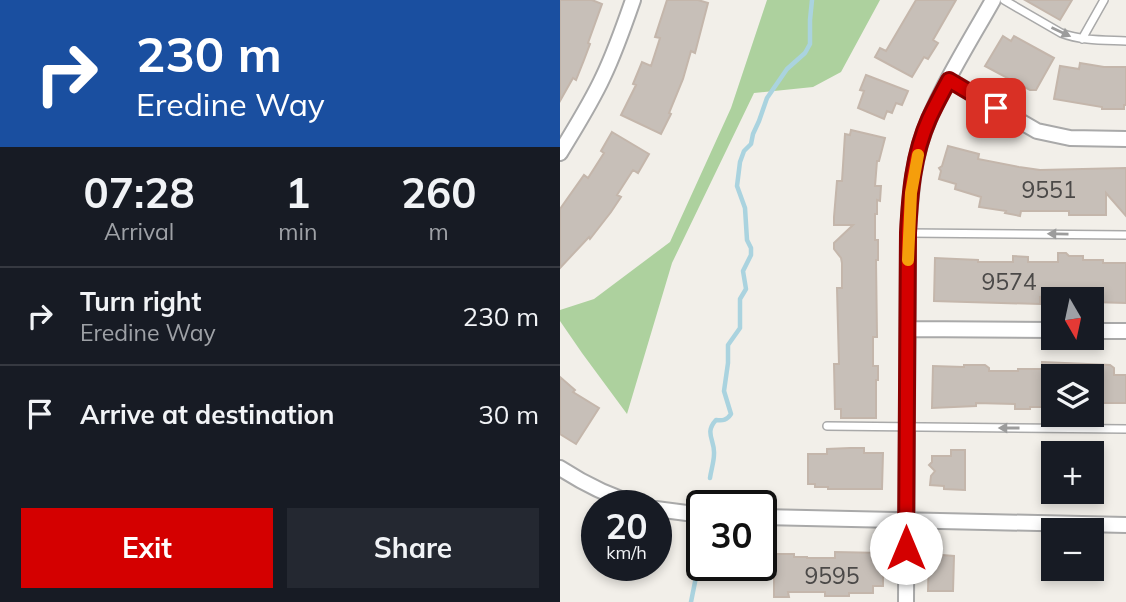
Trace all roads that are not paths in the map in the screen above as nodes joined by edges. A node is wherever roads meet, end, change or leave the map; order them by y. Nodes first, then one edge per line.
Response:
1 (633, 0) edge
2 (993, 0) edge
3 (1003, 0) edge
4 (1104, 0) edge
5 (1082, 39) junction
6 (1126, 41) edge
7 (949, 80) junction
8 (1126, 139) edge
9 (560, 153) edge
10 (908, 233) junction
11 (1126, 235) edge
12 (908, 329) junction
13 (1041, 330) edge
14 (1104, 331) edge
15 (1126, 331) edge
16 (827, 426) dead end
17 (907, 428) junction
18 (1126, 429) edge
19 (560, 468) edge
20 (600, 490) edge
21 (777, 517) edge
22 (906, 521) junction
23 (1126, 525) edge
24 (906, 602) edge

1 - 9 street
2 - 7 street
3 -> 5 lane
4 - 5 lane
5 - 6 lane
7 - 8 street
7 - 10 street
11 -> 10 lane
10 - 12 street
12 - 13 street
12 - 17 street
14 - 15 street
16 - 17 lane
18 -> 17 lane
17 - 22 street
19 - 20 street
21 - 22 street
22 - 23 street
22 - 24 street

